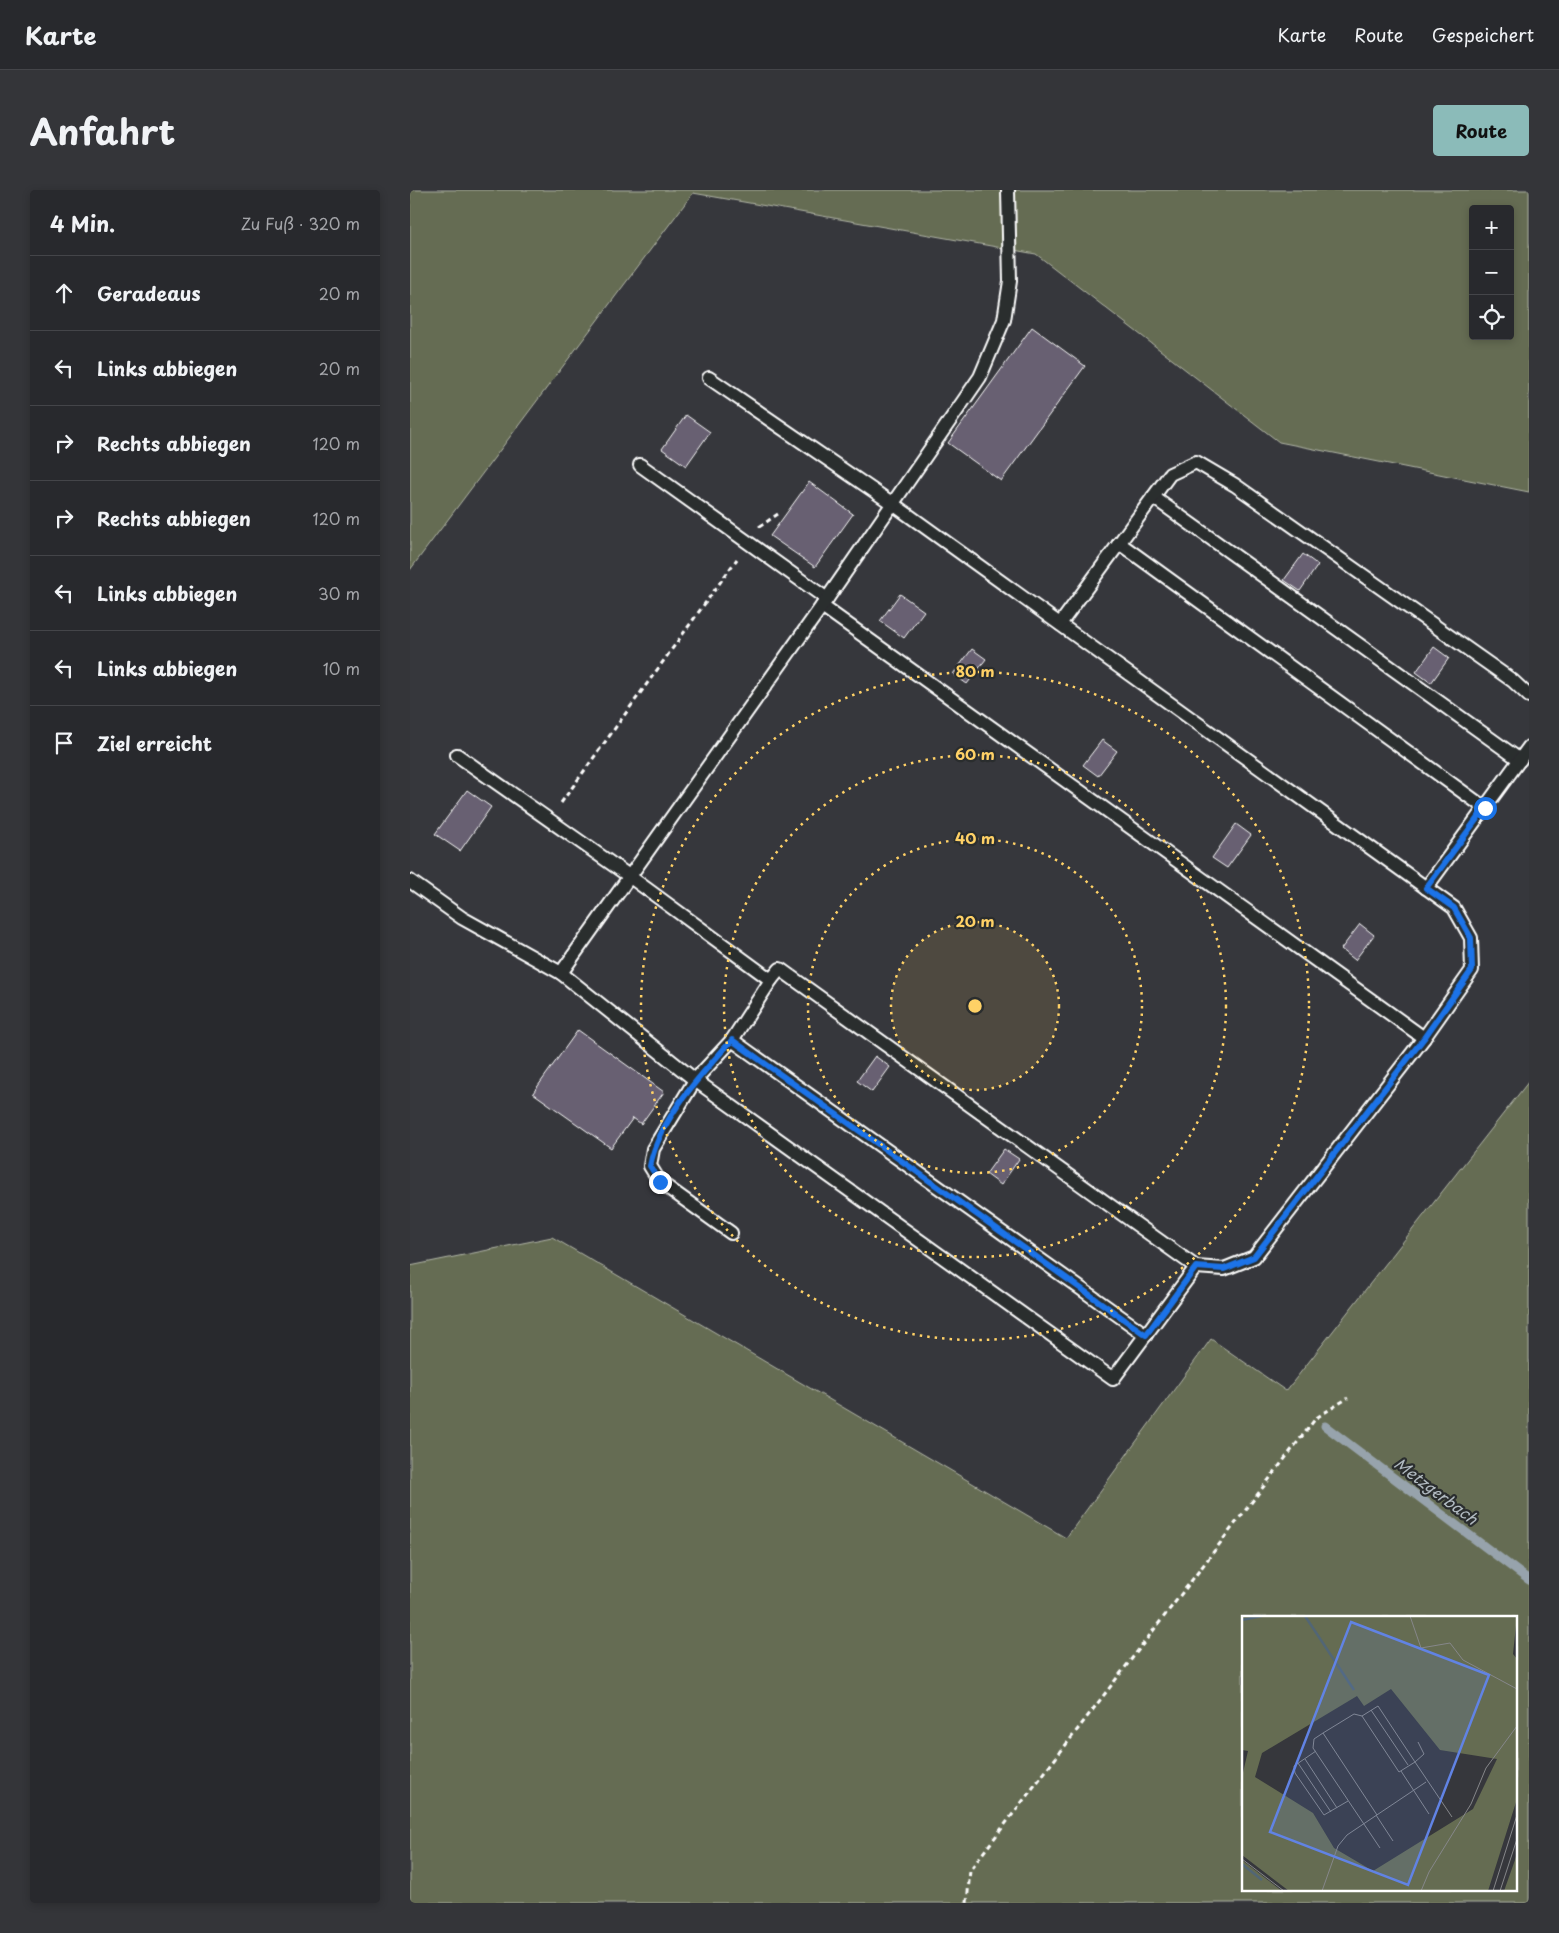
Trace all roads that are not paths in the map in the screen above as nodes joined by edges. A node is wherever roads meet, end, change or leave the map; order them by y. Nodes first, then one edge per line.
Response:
1 (1008, 190) edge
2 (709, 378) dead end
3 (640, 465) dead end
4 (1152, 497) junction
5 (893, 504) junction
6 (1119, 543) junction
7 (824, 603) junction
8 (1060, 624) junction
9 (1529, 696) edge
10 (1529, 747) edge
11 (456, 755) dead end
12 (1520, 760) junction
13 (1485, 808) junction
14 (629, 876) junction
15 (410, 881) edge
16 (1426, 888) junction
17 (561, 973) junction
18 (771, 980) junction
19 (1424, 1038) junction
20 (732, 1040) junction
21 (695, 1080) junction
22 (731, 1233) dead end
23 (1196, 1267) junction
24 (1146, 1335) junction

1 - 5 lane
2 - 5 lane
3 - 7 lane
4 - 6 lane
4 - 9 lane
4 - 12 lane
5 - 7 lane
5 - 8 lane
6 - 8 lane
6 - 13 lane
7 - 14 lane
7 - 19 lane
8 - 16 lane
10 - 12 lane
11 - 14 lane
12 - 13 lane
13 - 16 lane
14 - 17 lane
14 - 18 lane
15 - 17 lane
16 - 19 lane
17 - 21 lane
18 - 20 lane
18 - 23 lane
19 - 23 lane
20 - 21 lane
20 - 24 lane
21 - 22 lane
21 - 24 lane
23 - 24 lane

